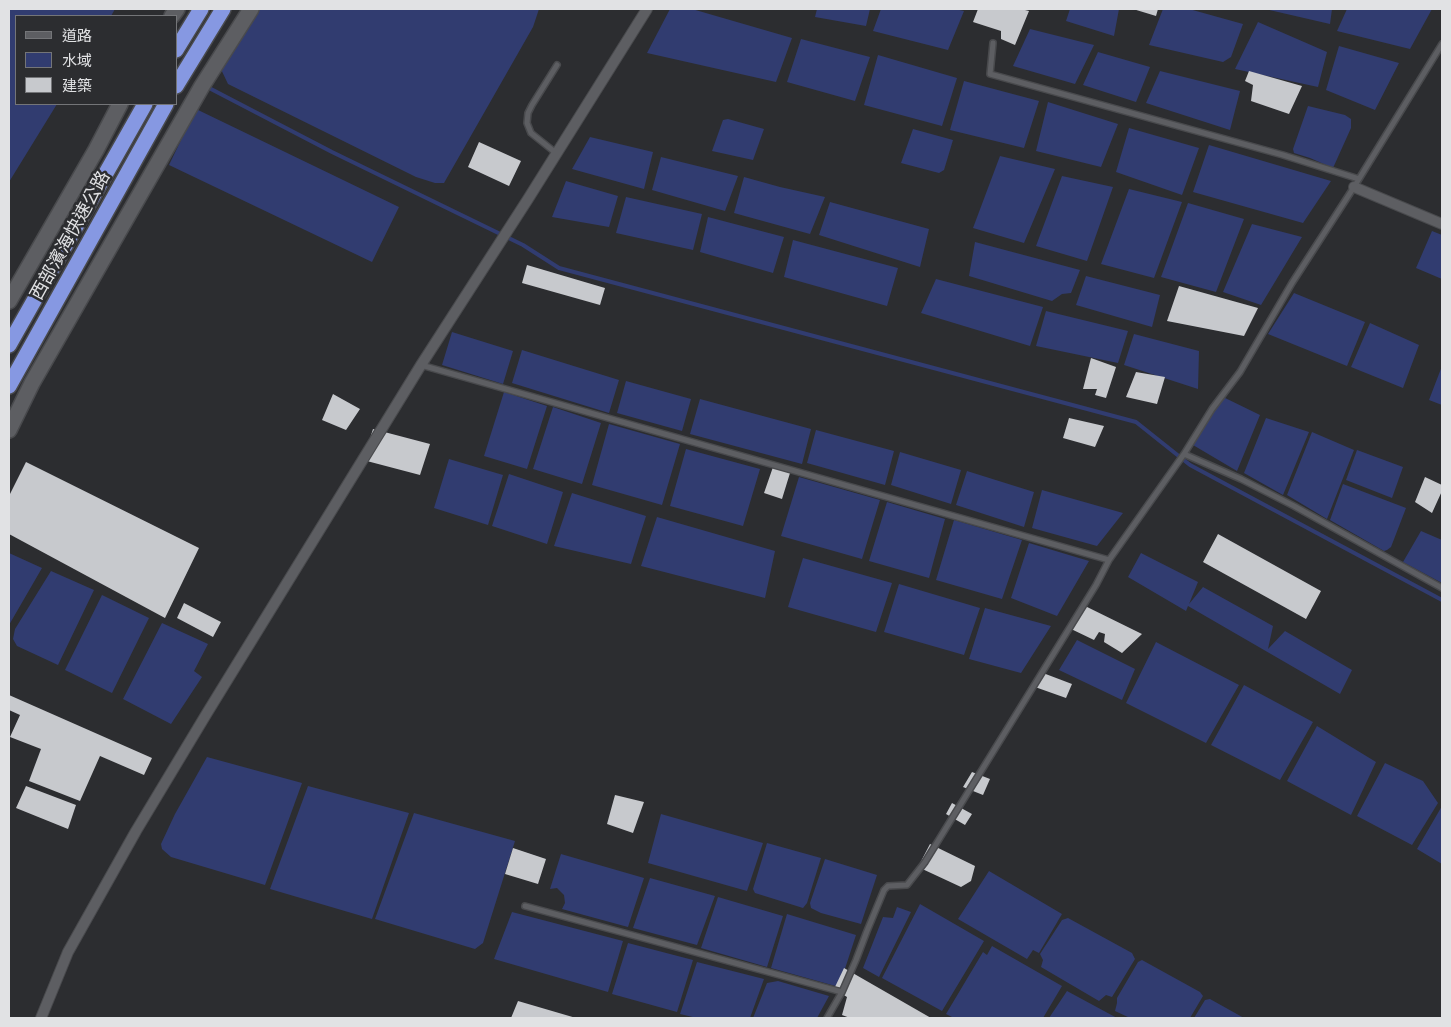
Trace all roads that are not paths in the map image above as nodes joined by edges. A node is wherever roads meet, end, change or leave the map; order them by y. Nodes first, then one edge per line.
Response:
1 (201, 9) edge
2 (223, 9) edge
3 (252, 9) edge
4 (647, 9) edge
5 (993, 43) dead end
6 (1442, 44) edge
7 (178, 47) edge
8 (558, 64) dead end
9 (178, 83) edge
10 (119, 105) edge
11 (144, 105) edge
12 (165, 105) edge
13 (556, 153) junction
14 (1357, 183) junction
15 (1442, 224) edge
16 (9, 300) edge
17 (9, 345) edge
18 (421, 365) junction
19 (9, 386) edge
20 (9, 430) edge
21 (1184, 454) junction
22 (1109, 560) junction
23 (1442, 588) edge
24 (525, 906) dead end
25 (842, 992) junction
26 (41, 1018) edge
27 (827, 1018) edge

1 - 7 highway
2 - 9 highway
3 - 20 street
4 - 13 street
5 - 14 lane
6 - 14 lane
8 - 13 lane
10 - 16 street
11 - 17 highway, 西部濱海快速公路
12 - 19 highway, 西部濱海快速公路
13 - 18 street
14 - 15 street
14 - 21 lane
18 - 22 lane
18 - 26 street
21 - 22 lane
21 - 23 lane
22 - 25 lane
24 - 25 lane
25 - 27 lane

